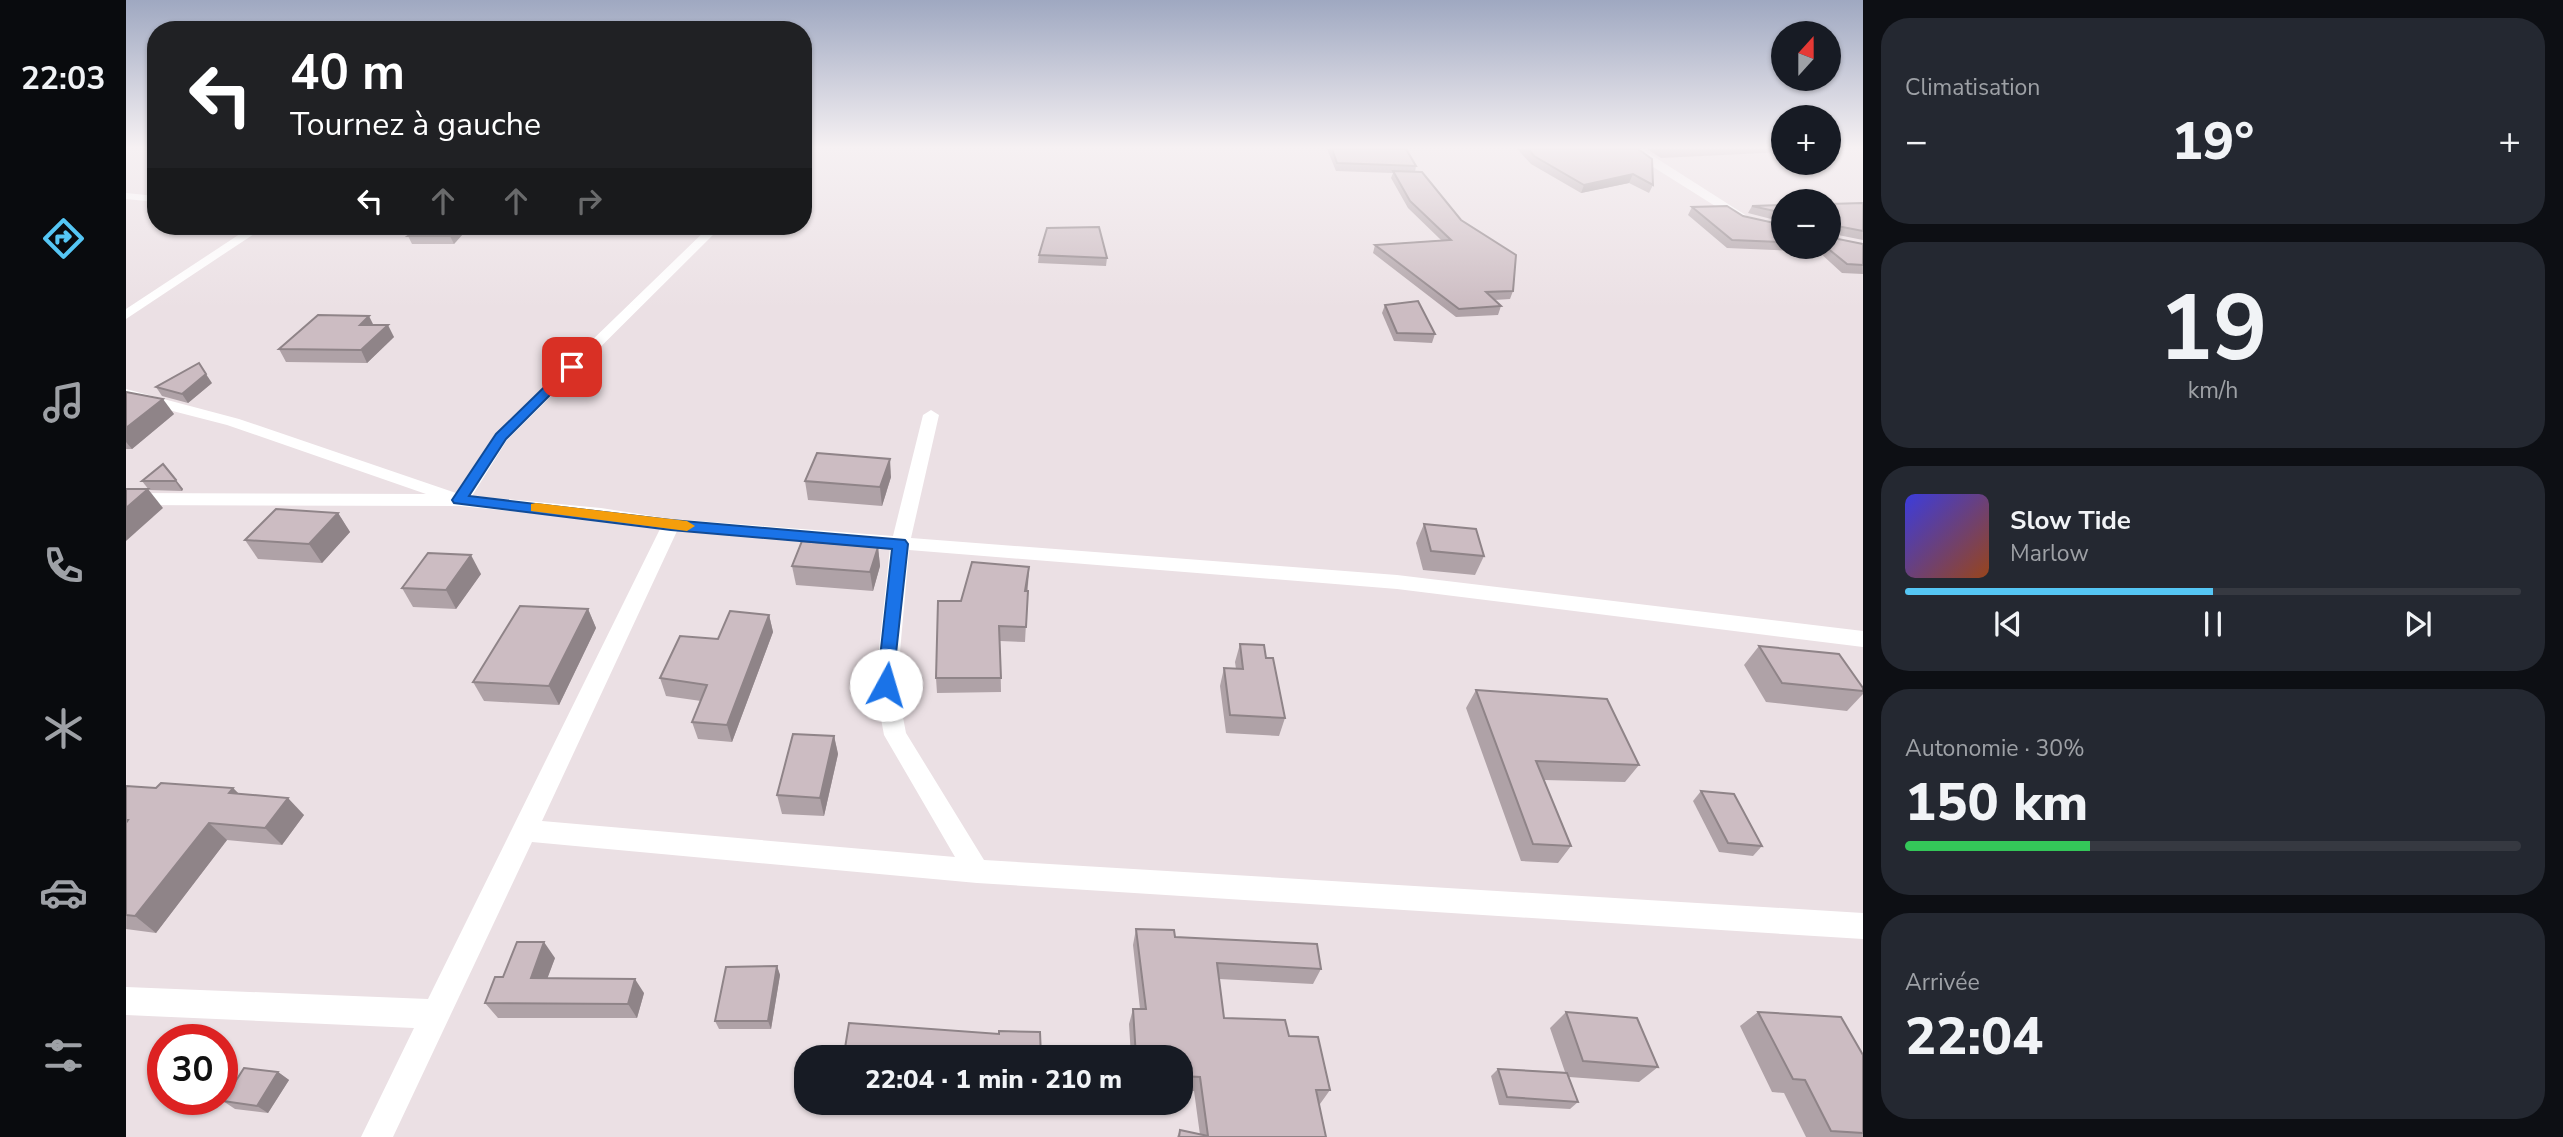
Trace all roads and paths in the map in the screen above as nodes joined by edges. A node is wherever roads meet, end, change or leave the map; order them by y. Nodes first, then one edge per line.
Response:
1 (1716, 202) edge
2 (1771, 225) edge
3 (246, 235) edge
4 (707, 235) edge
5 (126, 315) edge
6 (126, 394) edge
7 (931, 415) dead end
8 (126, 499) edge
9 (460, 500) junction
10 (671, 525) junction
11 (900, 544) junction
12 (1863, 639) edge
13 (524, 830) junction
14 (976, 871) junction
15 (1863, 926) edge
16 (126, 1001) edge
17 (436, 1014) junction
18 (377, 1137) edge

1 - 2 street
3 - 5 street
4 - 9 street
6 - 9 street
7 - 11 street
8 - 9 street
9 - 10 street
10 - 11 street
10 - 13 street
11 - 12 street
11 - 14 street
13 - 14 street
13 - 17 street
14 - 15 street
16 - 17 street
17 - 18 street

